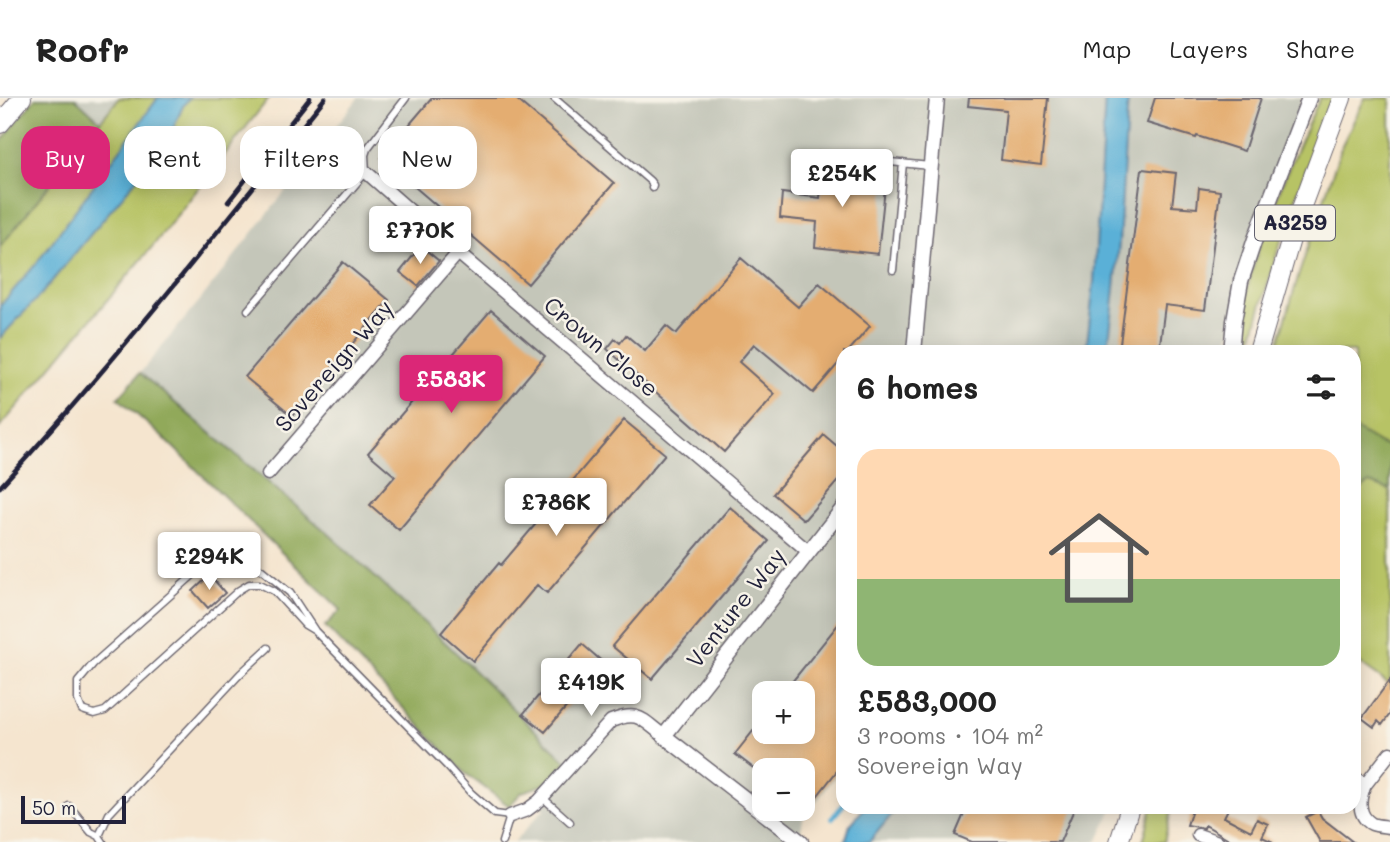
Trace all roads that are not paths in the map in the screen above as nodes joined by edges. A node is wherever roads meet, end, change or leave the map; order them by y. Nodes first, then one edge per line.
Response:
1 (22, 98) edge
2 (406, 98) edge
3 (554, 98) edge
4 (937, 98) edge
5 (1309, 98) edge
6 (1342, 98) edge
7 (0, 124) edge
8 (903, 163) junction
9 (930, 166) junction
10 (366, 172) junction
11 (652, 188) dead end
12 (810, 189) dead end
13 (458, 253) junction
14 (893, 270) dead end
15 (248, 310) dead end
16 (915, 345) edge
17 (1232, 345) edge
18 (1260, 345) edge
19 (268, 474) dead end
20 (836, 517) edge
21 (809, 552) junction
22 (315, 631) junction
23 (268, 648) dead end
24 (664, 736) junction
25 (1390, 753) edge
26 (1361, 780) edge
27 (542, 797) junction
28 (69, 806) dead end
29 (1361, 810) edge
30 (1128, 814) edge
31 (510, 816) junction
32 (570, 822) dead end
33 (1390, 827) edge
34 (1198, 835) dead end
35 (101, 839) edge
36 (502, 842) edge
37 (801, 842) edge
38 (1119, 842) edge
39 (1218, 842) edge

1 - 7 main road
2 - 10 lane
3 - 11 lane
4 - 9 street
5 - 17 street
6 - 18 main road, A3259
8 - 9 lane
8 - 12 lane
8 - 14 lane
9 - 16 street
10 - 13 street, Crown Close
10 - 15 lane
13 - 19 street, Sovereign Way
13 - 21 street, Crown Close
20 - 21 street, Venture Way
21 - 24 street, Venture Way
22 - 22 lane
22 - 31 lane
23 - 35 lane
24 - 27 street
24 - 37 street
25 - 26 street
27 - 31 street
27 - 32 lane
28 - 35 lane
29 - 33 street
30 - 38 main road
31 - 36 lane
34 - 39 street

